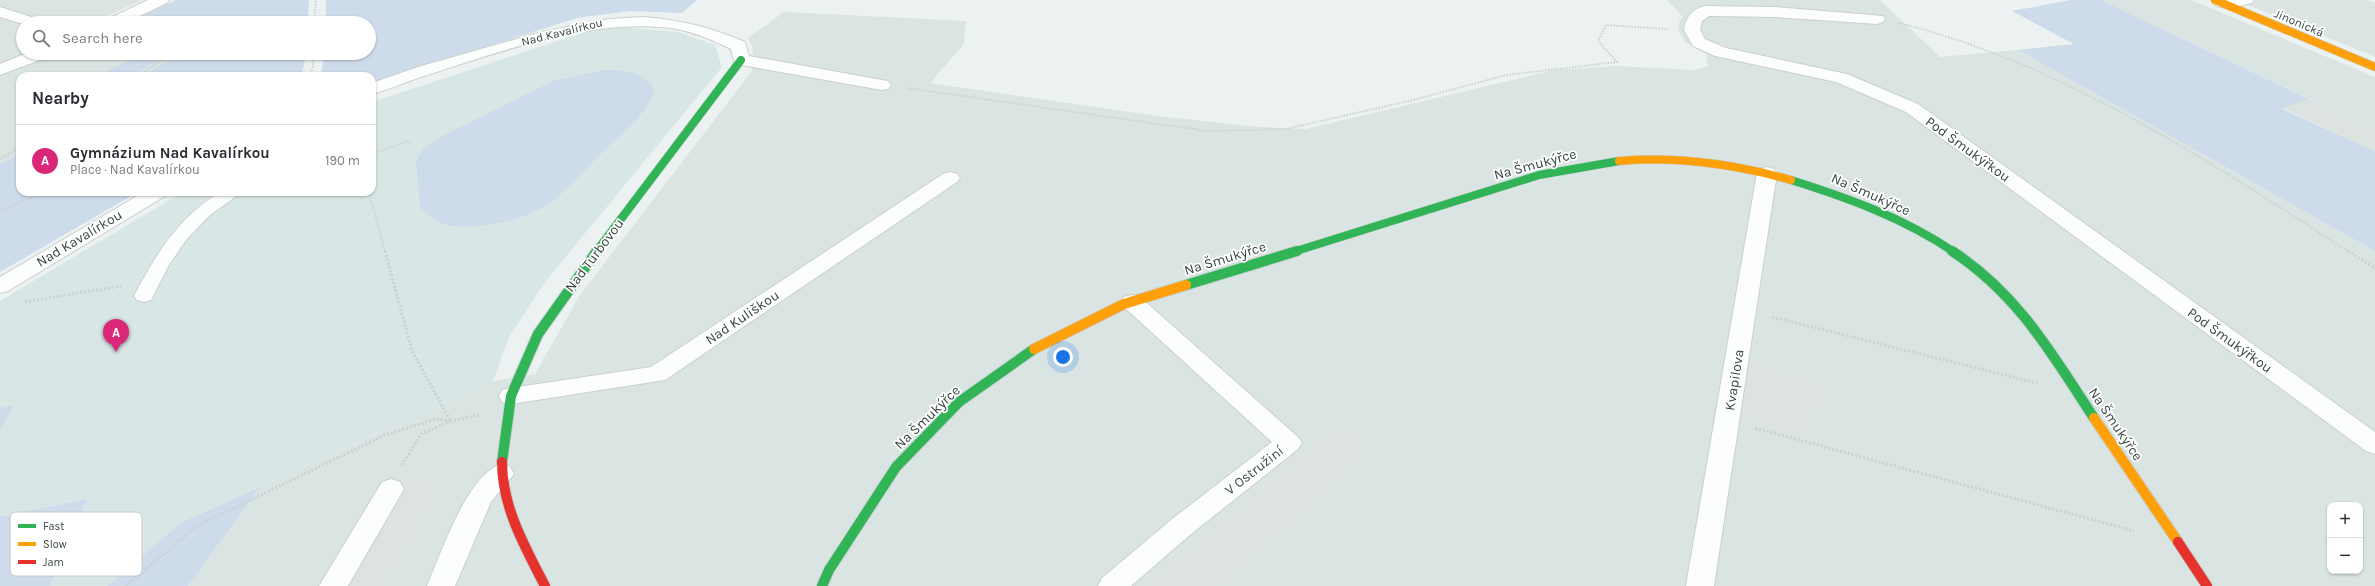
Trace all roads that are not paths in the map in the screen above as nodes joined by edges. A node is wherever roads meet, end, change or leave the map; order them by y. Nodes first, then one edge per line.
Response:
1 (161, 0) edge
2 (2246, 0) edge
3 (2219, 2) edge
4 (0, 12) edge
5 (127, 16) edge
6 (16, 17) edge
7 (1877, 19) road end
8 (25, 60) edge
9 (741, 60) junction
10 (2375, 67) edge
11 (0, 70) edge
12 (882, 84) road end
13 (376, 88) edge
14 (1767, 173) junction
15 (950, 178) dead end
16 (151, 196) edge
17 (225, 196) edge
18 (0, 286) edge
19 (147, 288) road end
20 (1132, 302) junction
21 (511, 396) junction
22 (2375, 445) edge
23 (501, 474) junction
24 (396, 478) road end
25 (333, 586) edge
26 (441, 586) edge
27 (545, 586) edge
28 (822, 586) edge
29 (1112, 586) edge
30 (1700, 586) edge
31 (2207, 586) edge

1 - 5 street
2 - 3 street
3 - 10 street, Jinonická
4 - 6 street
7 - 22 street, Pod Šmukýřkou
8 - 11 street
9 - 12 street
9 - 13 street, Nad Kavalírkou
9 - 21 street, Nad Turbovou
14 - 20 street, Na Šmukýřce
14 - 30 street, Kvapilova
14 - 31 street, Na Šmukýřce
15 - 21 street, Nad Kuliškou
16 - 18 street, Nad Kavalírkou
17 - 19 lane
20 - 28 street, Na Šmukýřce
20 - 29 street, V Ostružiní
21 - 23 street, Nad Turbovou
23 - 26 street
23 - 27 street, Nad Turbovou
24 - 25 street

